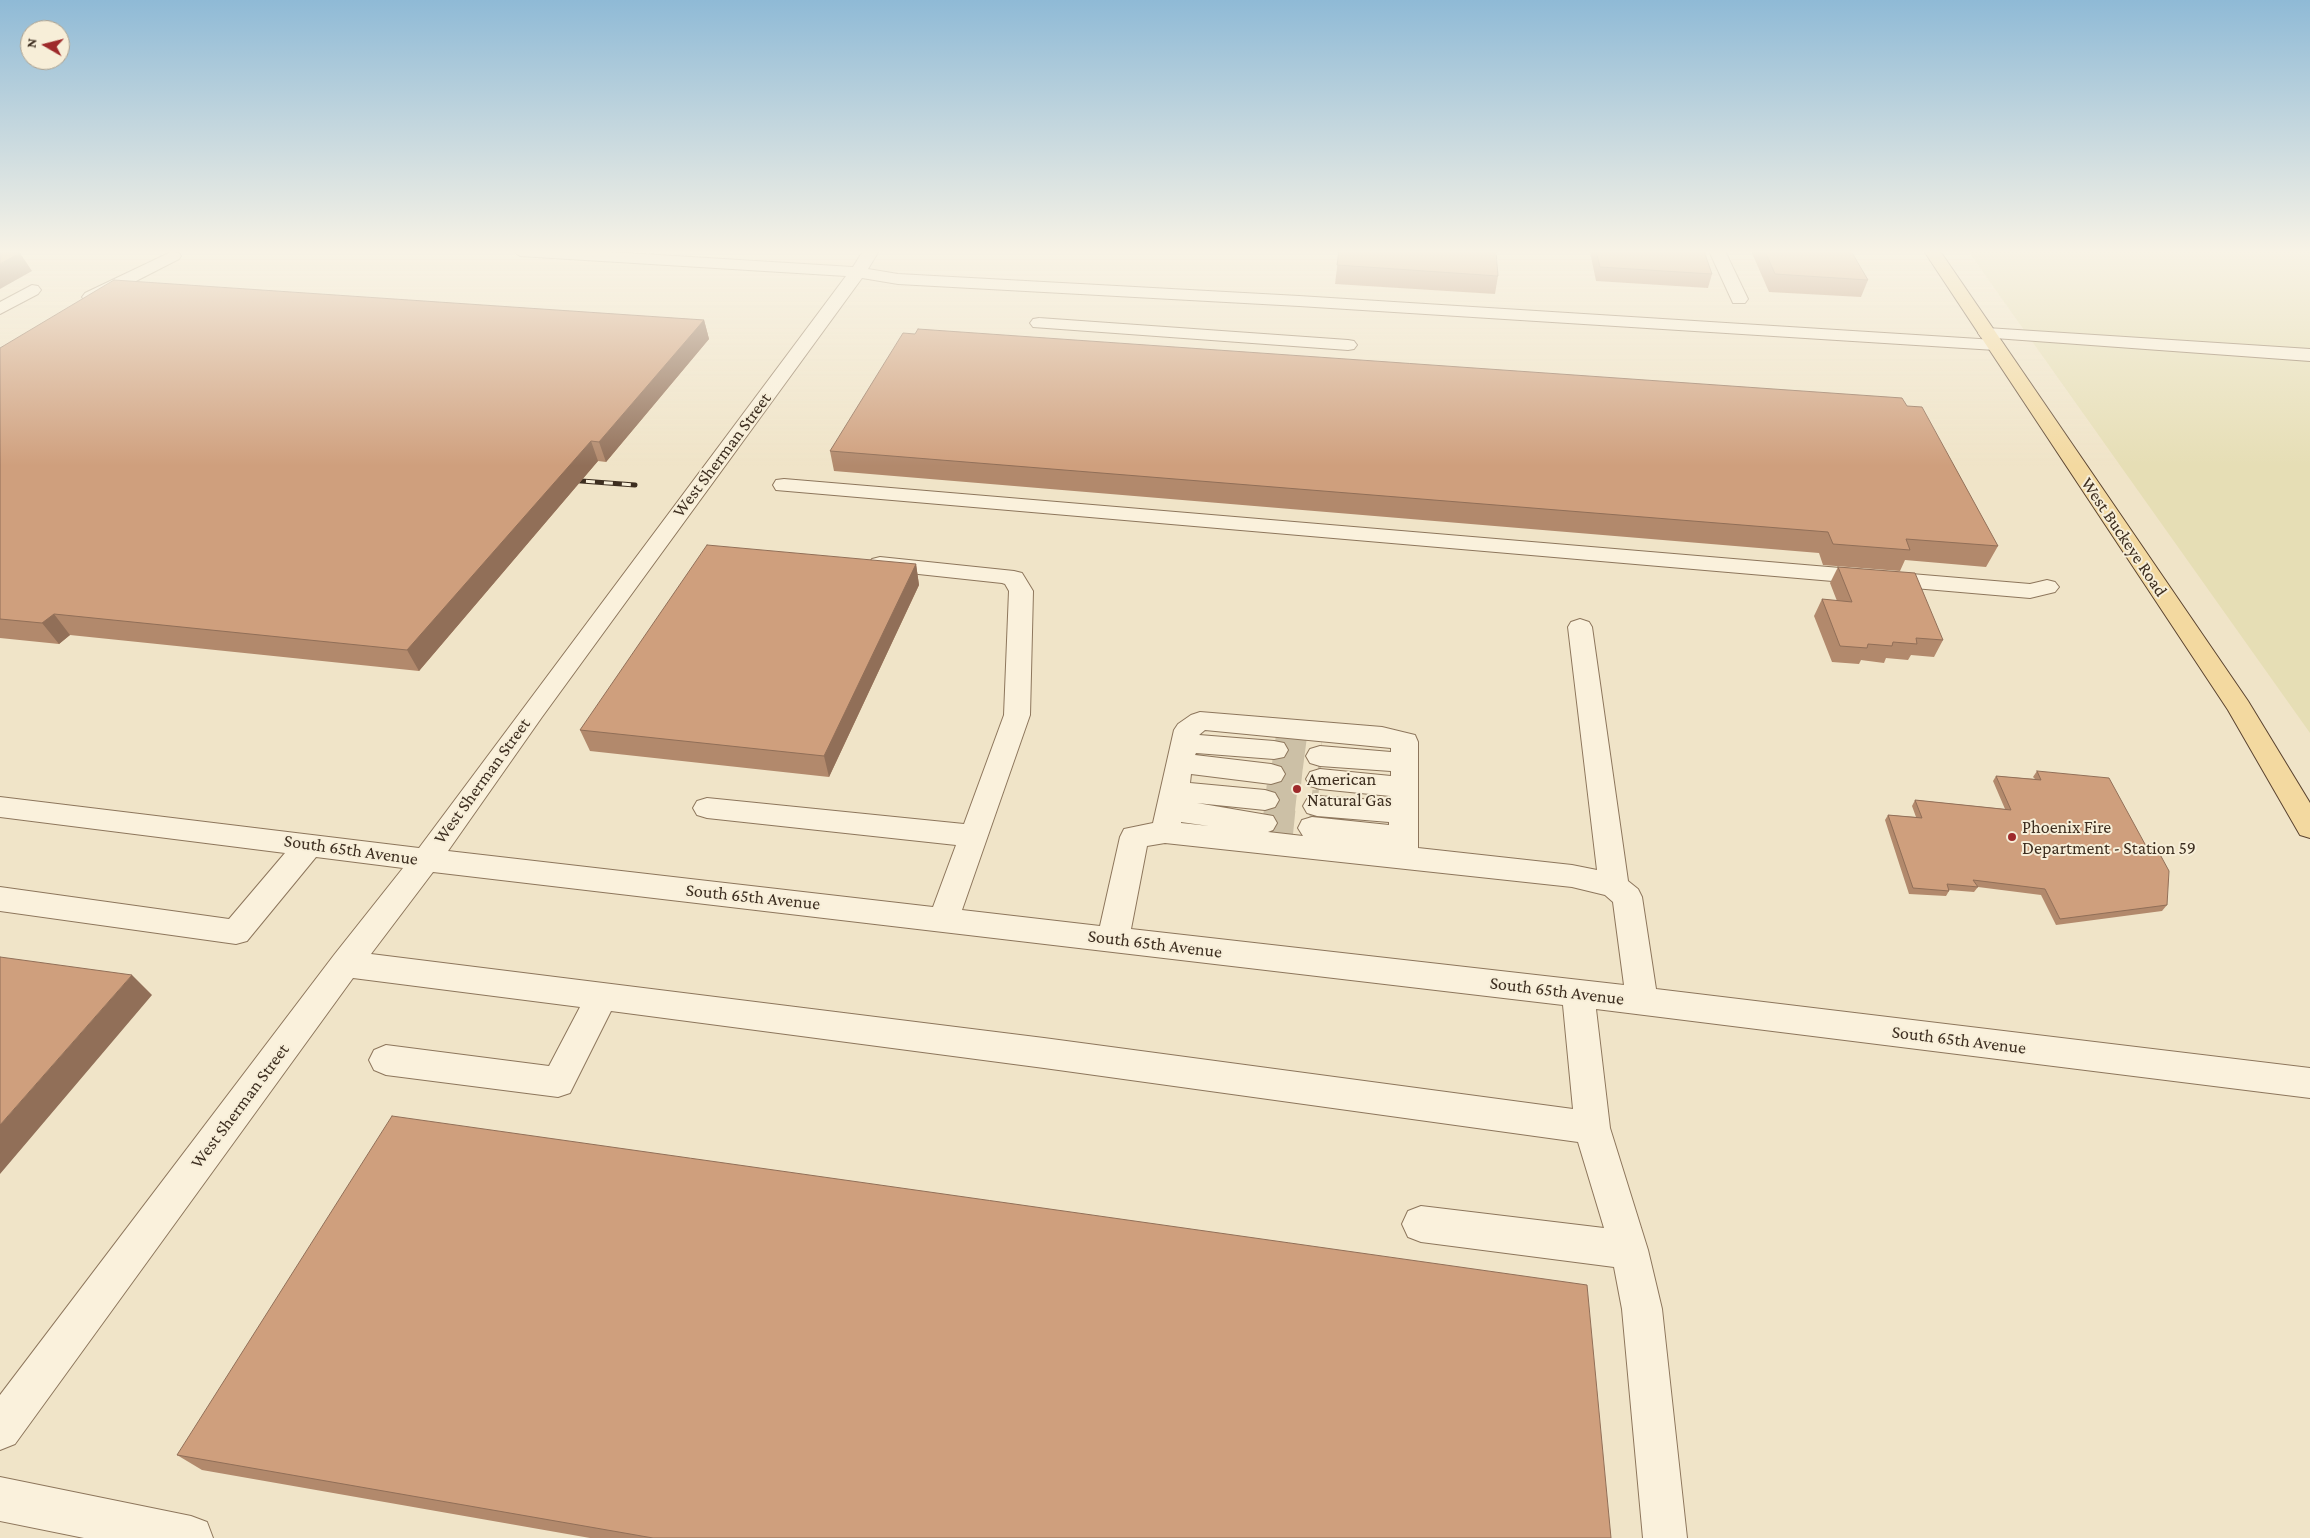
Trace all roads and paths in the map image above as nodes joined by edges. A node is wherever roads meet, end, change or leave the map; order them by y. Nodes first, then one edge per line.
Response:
1 (820, 323) edge
2 (1696, 323) edge
3 (1980, 323) edge
4 (1038, 324) dead end
5 (1991, 339) junction
6 (1348, 345) dead end
7 (2310, 355) edge
8 (784, 485) dead end
9 (856, 562) edge
10 (2047, 587) dead end
11 (1580, 627) dead end
12 (1182, 753) junction
13 (1272, 762) tunnel mouth
14 (0, 807) edge
15 (707, 808) dead end
16 (1169, 811) junction
17 (1264, 812) tunnel mouth
18 (1404, 812) junction
19 (2310, 827) edge
20 (974, 836) junction
21 (310, 844) junction
22 (426, 860) junction
23 (1614, 886) junction
24 (0, 899) edge
25 (944, 919) junction
26 (1113, 939) junction
27 (345, 964) junction
28 (1578, 994) junction
29 (602, 997) junction
30 (1642, 1001) junction
31 (386, 1060) dead end
32 (2310, 1083) edge
33 (1592, 1128) junction
34 (1422, 1224) dead end
35 (1629, 1250) junction
36 (0, 1429) edge
37 (0, 1499) edge
38 (191, 1538) edge
39 (1665, 1538) edge

1 - 22 street, West Sherman Street
2 - 5 street
3 - 5 main road, West Buckeye Road
4 - 6 street
5 - 7 street
5 - 19 main road, West Buckeye Road
8 - 10 street
9 - 20 street
11 - 23 street
12 - 13 street
12 - 16 street
12 - 18 street
14 - 21 street, South 65th Avenue
15 - 20 street
16 - 17 street
16 - 18 street
16 - 26 street
18 - 18 street
18 - 23 street
20 - 25 street
21 - 22 street, South 65th Avenue
21 - 24 street
22 - 25 street, South 65th Avenue
22 - 27 street, West Sherman Street
23 - 30 street
25 - 26 street, South 65th Avenue
26 - 28 street, South 65th Avenue
27 - 29 street
27 - 36 street, West Sherman Street
28 - 30 street, South 65th Avenue
28 - 33 street
29 - 31 street
29 - 33 street
30 - 32 street, South 65th Avenue
33 - 35 street
34 - 35 street
35 - 39 street
37 - 38 street

